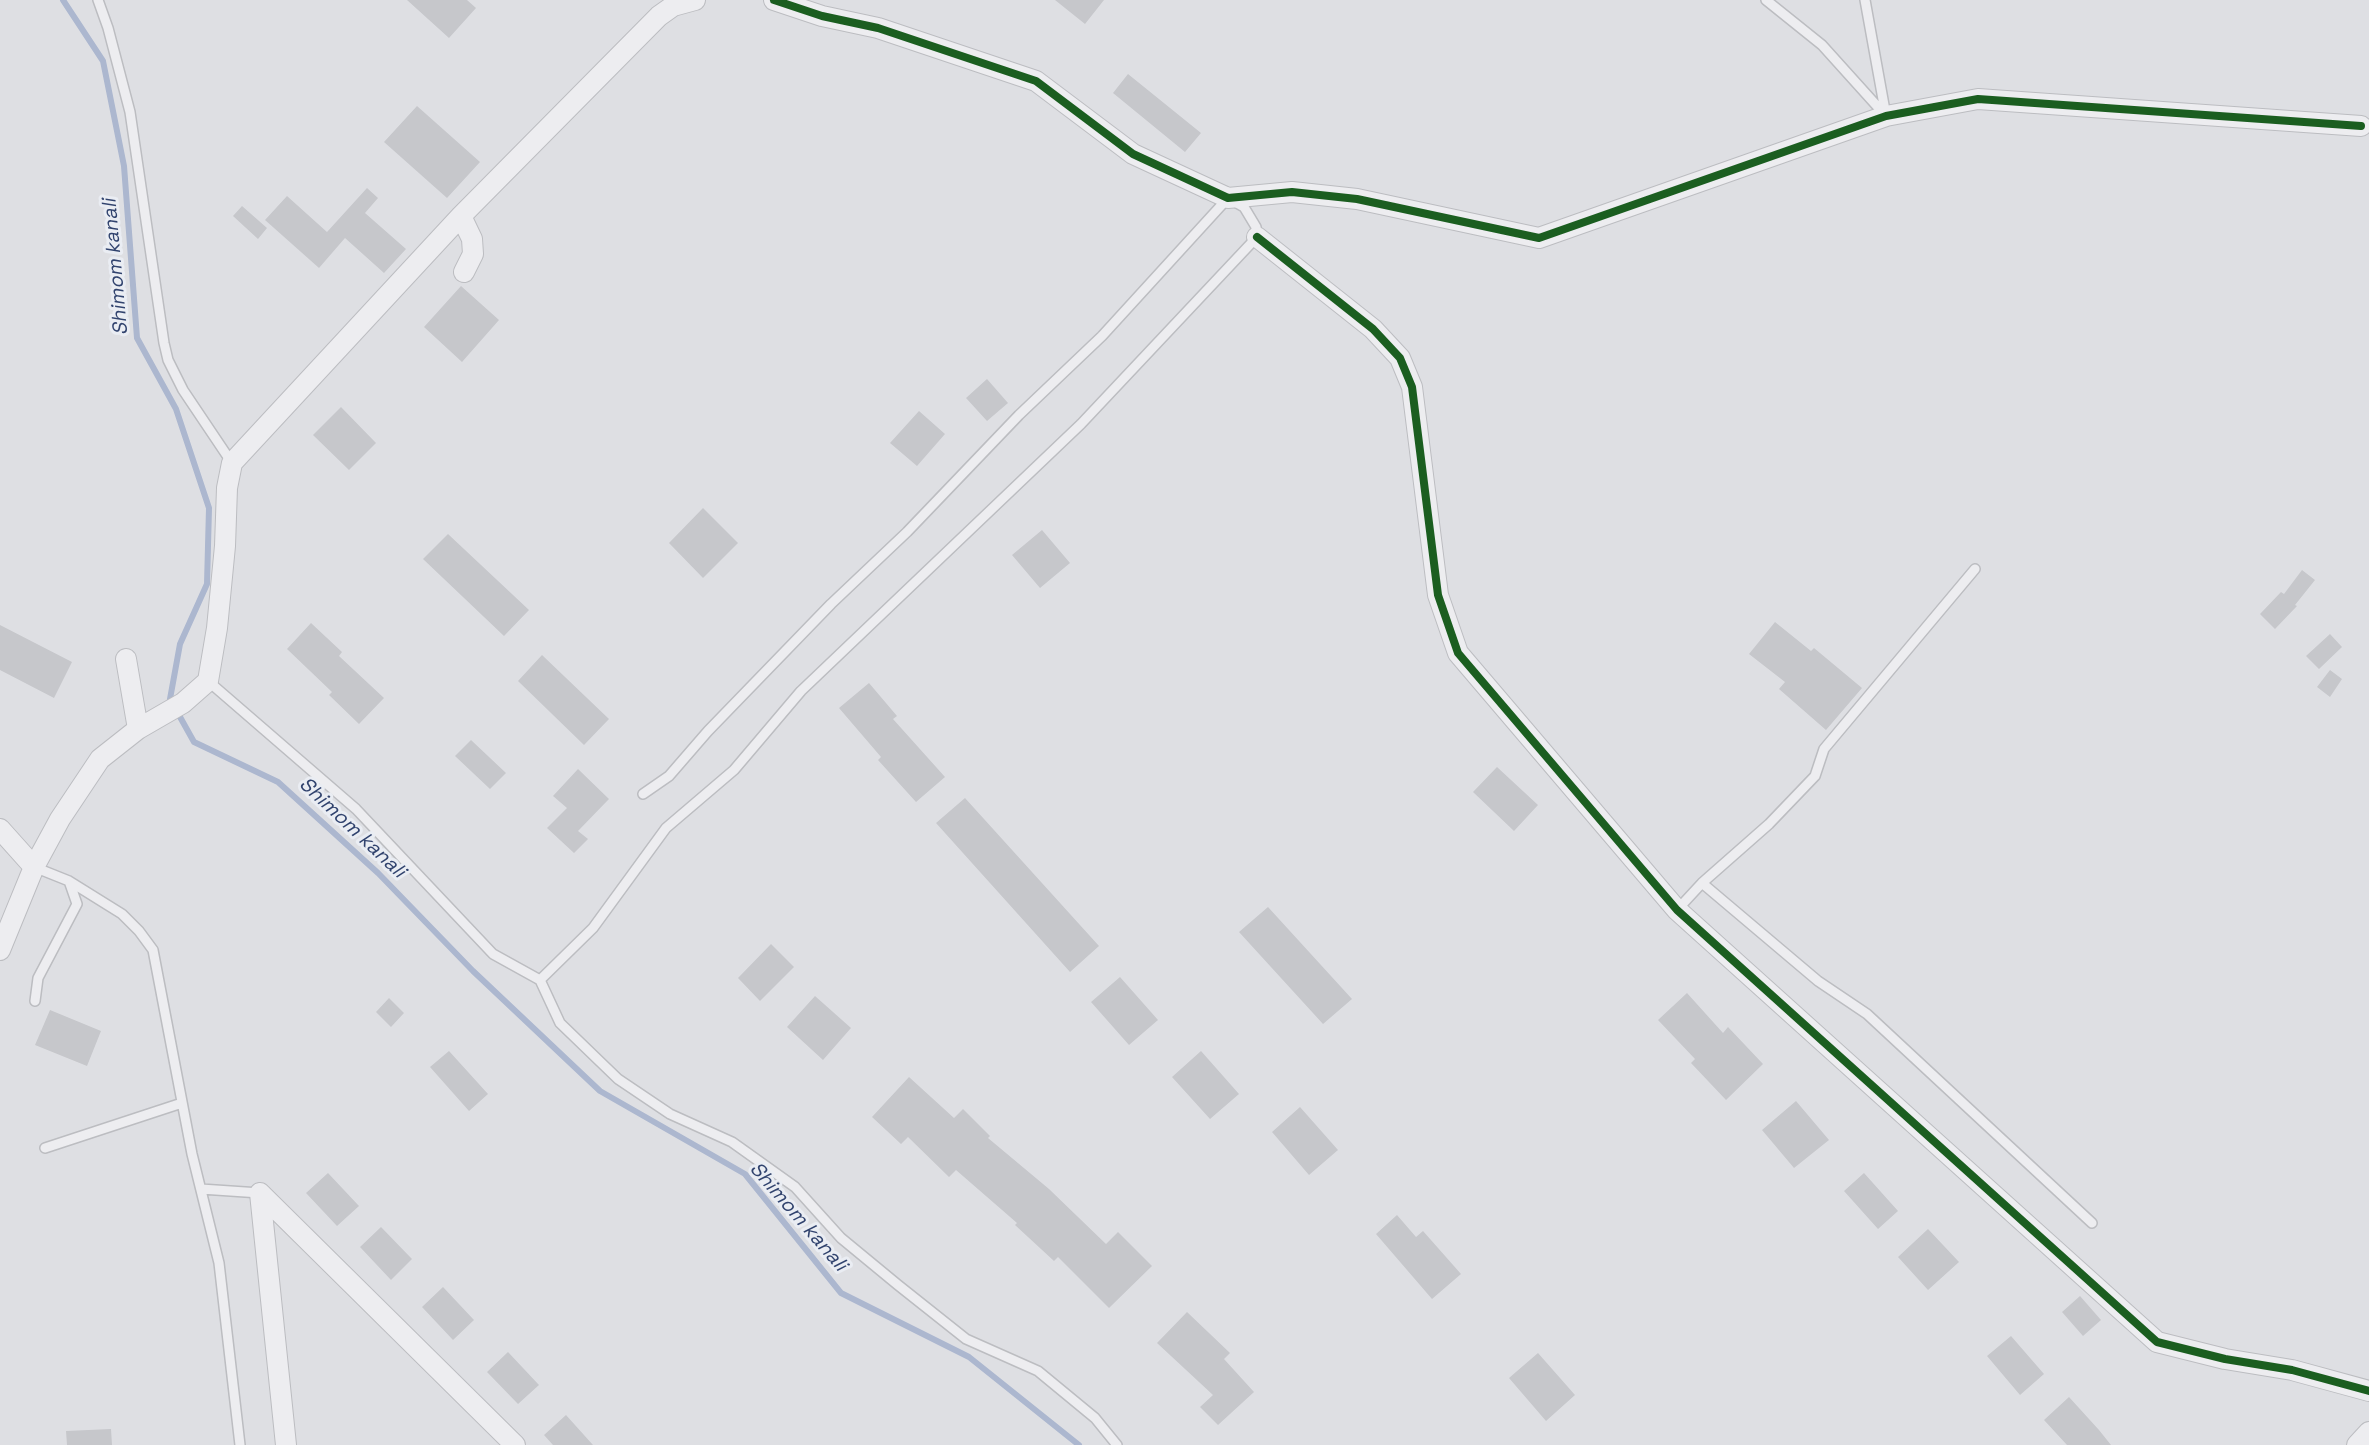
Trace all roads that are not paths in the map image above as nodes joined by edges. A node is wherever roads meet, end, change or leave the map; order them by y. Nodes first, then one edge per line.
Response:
1 (98, 0) edge
2 (695, 0) edge
3 (774, 0) edge
4 (1766, 0) edge
5 (1865, 0) edge
6 (670, 3) edge
7 (1886, 116) junction
8 (2361, 126) dead end
9 (1228, 198) junction
10 (461, 216) junction
11 (1257, 237) junction
12 (464, 272) dead end
13 (232, 463) junction
14 (1976, 569) dead end
15 (126, 659) dead end
16 (208, 681) junction
17 (144, 726) junction
18 (643, 794) dead end
19 (0, 829) edge
20 (34, 867) junction
21 (69, 881) junction
22 (1702, 883) junction
23 (1677, 910) junction
24 (0, 950) edge
25 (540, 981) junction
26 (35, 1001) dead end
27 (182, 1103) junction
28 (45, 1148) dead end
29 (201, 1190) junction
30 (261, 1193) junction
31 (2092, 1223) dead end
32 (2369, 1391) edge
33 (2369, 1431) edge
34 (240, 1445) edge
35 (286, 1445) edge
36 (515, 1445) edge
37 (1117, 1445) edge
38 (2357, 1445) edge

1 - 13 lane
2 - 6 street
3 - 9 street
4 - 7 lane
5 - 7 lane
6 - 10 street
7 - 8 street
7 - 9 street
9 - 11 lane
9 - 18 lane
10 - 12 street
10 - 13 street
11 - 23 street
11 - 25 lane
13 - 16 street
14 - 22 lane
15 - 17 street
16 - 17 street
16 - 25 lane
17 - 20 street
19 - 20 street
20 - 21 lane
20 - 24 street
21 - 26 lane
21 - 27 lane
22 - 23 lane
22 - 31 lane
23 - 32 street
25 - 37 lane
27 - 28 lane
27 - 29 lane
29 - 30 lane
29 - 34 lane
30 - 35 street
30 - 36 street
33 - 38 street

